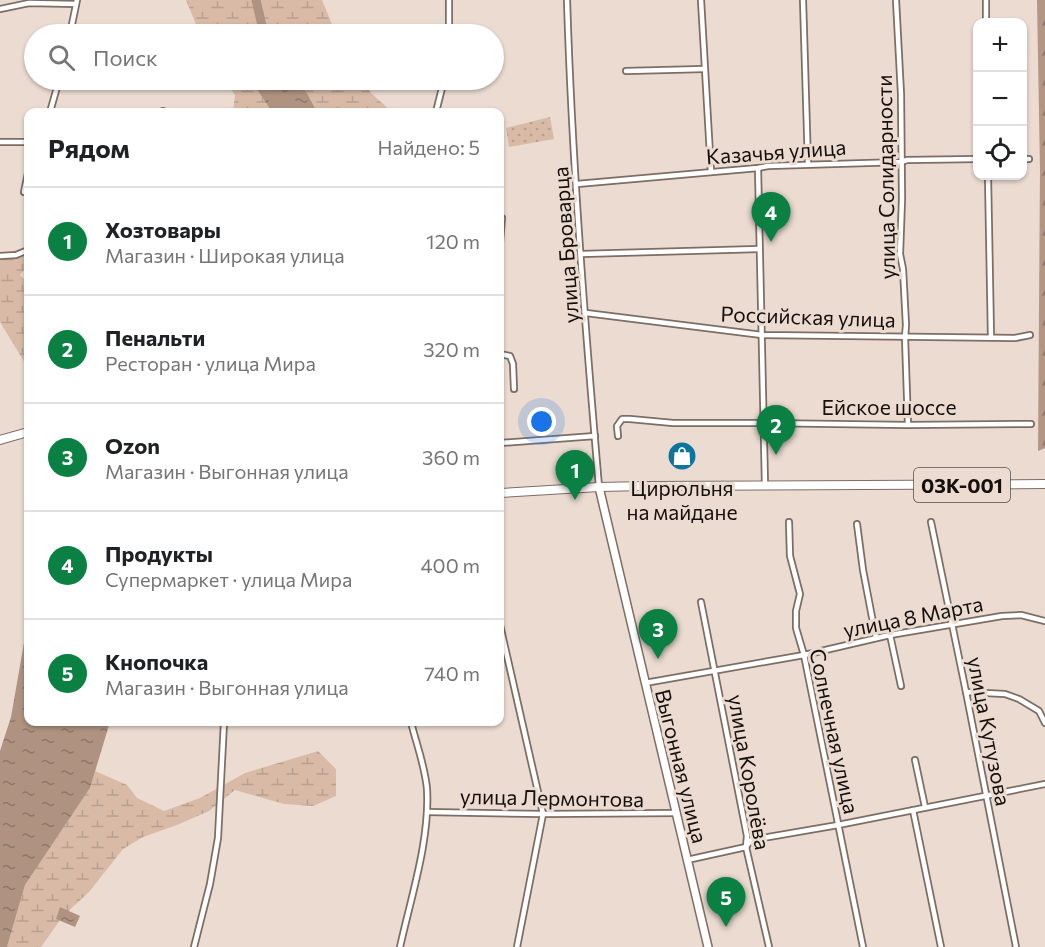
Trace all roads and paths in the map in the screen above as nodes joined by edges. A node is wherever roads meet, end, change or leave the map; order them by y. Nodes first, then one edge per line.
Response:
1 (449, 0) edge
2 (567, 0) edge
3 (701, 0) edge
4 (802, 0) edge
5 (896, 0) edge
6 (986, 0) edge
7 (76, 2) edge
8 (0, 9) edge
9 (986, 18) edge
10 (72, 24) edge
11 (449, 24) edge
12 (704, 69) junction
13 (626, 71) dead end
14 (56, 90) edge
15 (442, 90) edge
16 (51, 108) edge
17 (437, 108) edge
18 (0, 142) edge
19 (24, 142) edge
20 (973, 159) edge
21 (901, 162) junction
22 (808, 164) junction
23 (758, 168) junction
24 (711, 172) junction
25 (988, 180) edge
26 (577, 184) junction
27 (759, 249) junction
28 (24, 252) edge
29 (581, 254) junction
30 (0, 256) edge
31 (586, 314) junction
32 (1030, 334) dead end
33 (762, 335) junction
34 (905, 337) junction
35 (991, 337) junction
36 (504, 355) edge
37 (514, 389) dead end
38 (763, 423) junction
39 (1031, 424) dead end
40 (908, 425) junction
41 (24, 433) edge
42 (595, 436) junction
43 (618, 436) dead end
44 (0, 440) edge
45 (504, 443) edge
46 (1043, 484) edge
47 (765, 485) junction
48 (599, 487) junction
49 (504, 493) edge
50 (789, 522) dead end
51 (931, 522) dead end
52 (857, 524) dead end
53 (701, 602) dead end
54 (1045, 621) edge
55 (952, 624) junction
56 (890, 635) junction
57 (876, 638) junction
58 (504, 643) edge
59 (804, 655) junction
60 (714, 671) junction
61 (645, 683) junction
62 (901, 686) dead end
63 (966, 692) junction
64 (1045, 723) edge
65 (224, 726) edge
66 (412, 726) edge
67 (915, 760) dead end
68 (1045, 784) edge
69 (986, 795) junction
70 (925, 807) junction
71 (913, 810) junction
72 (428, 812) junction
73 (677, 813) junction
74 (543, 814) junction
75 (838, 825) junction
76 (746, 847) junction
77 (687, 860) junction
78 (195, 947) edge
79 (400, 947) edge
80 (516, 947) edge
81 (708, 947) edge
82 (769, 947) edge
83 (863, 947) edge
84 (941, 947) edge
85 (1016, 947) edge

1 - 11 street
2 - 26 street, улица Броварца
3 - 12 street
4 - 22 street
5 - 21 street, улица Солидарности
6 - 9 street
7 - 8 street
7 - 10 street
12 - 13 street
12 - 24 street
14 - 16 street
15 - 17 street
18 - 19 street
20 - 21 street, Казачья улица
21 - 22 street, Казачья улица
21 - 34 street, улица Солидарности
22 - 23 street, Казачья улица
23 - 24 street, Казачья улица
23 - 27 street
24 - 26 street, Казачья улица
25 - 35 street
26 - 29 street, улица Броварца
27 - 29 street
27 - 33 street
28 - 30 street
29 - 31 street, улица Броварца
31 - 33 street, Российская улица
31 - 42 street, улица Броварца
32 - 35 street, Российская улица
33 - 34 street, Российская улица
33 - 38 street
34 - 35 street, Российская улица
34 - 40 street, улица Солидарности
36 - 37 street
38 - 40 street, Ейское шоссе
38 - 43 street, Ейское шоссе
38 - 47 street
39 - 40 street, Ейское шоссе
41 - 44 main road
42 - 45 street
42 - 48 street, улица Броварца
46 - 47 main road, 03К-001
47 - 48 main road, 03К-001
48 - 49 main road, 03К-001
48 - 61 street, Выгонная улица
50 - 59 street, Солнечная улица
51 - 55 street, улица Кутузова
52 - 57 street
53 - 60 street, улица Королёва
54 - 55 street, улица 8 Марта
55 - 56 street, улица 8 Марта
55 - 63 street, улица Кутузова
56 - 57 street, улица 8 Марта
56 - 62 street
57 - 59 street, улица 8 Марта
58 - 74 street
59 - 60 street, улица 8 Марта
59 - 75 street, Солнечная улица
60 - 61 street, улица 8 Марта
60 - 76 street, улица Королёва
61 - 73 street, Выгонная улица
63 - 64 street
63 - 69 street, улица Кутузова
65 - 78 street
66 - 72 street
67 - 70 street
68 - 69 street
69 - 70 street
69 - 85 street, улица Кутузова
70 - 71 street
71 - 75 street
71 - 84 street
72 - 74 street, улица Лермонтова
72 - 79 street
73 - 74 street, улица Лермонтова
73 - 77 street, Выгонная улица
74 - 80 street
75 - 76 street
75 - 83 street, Солнечная улица
76 - 77 street
76 - 82 street, улица Королёва
77 - 81 street, Выгонная улица

